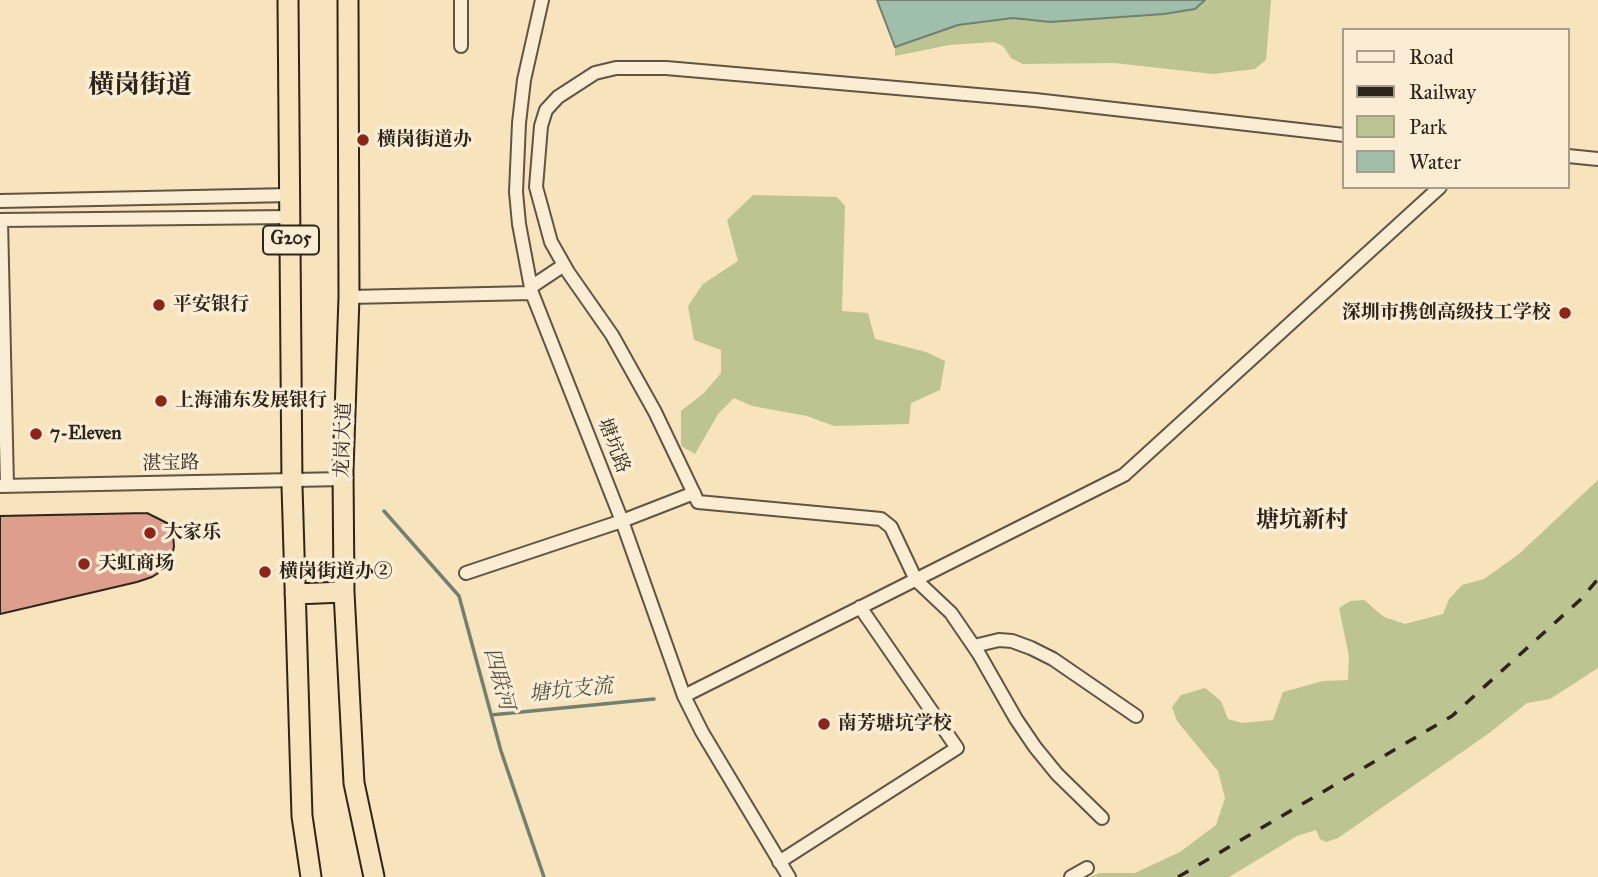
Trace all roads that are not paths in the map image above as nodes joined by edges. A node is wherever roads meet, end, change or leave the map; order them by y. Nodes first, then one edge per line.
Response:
1 (288, 0) edge
2 (348, 0) edge
3 (461, 0) edge
4 (542, 0) edge
5 (461, 46) dead end
6 (1342, 135) edge
7 (1570, 156) edge
8 (1598, 159) edge
9 (1438, 189) edge
10 (290, 195) junction
11 (0, 201) edge
12 (290, 217) junction
13 (0, 220) edge
14 (564, 265) junction
15 (532, 290) junction
16 (349, 297) junction
17 (343, 479) junction
18 (292, 480) junction
19 (4, 486) edge
20 (694, 493) junction
21 (622, 521) junction
22 (466, 573) dead end
23 (916, 580) junction
24 (344, 592) junction
25 (295, 594) junction
26 (860, 607) junction
27 (974, 646) junction
28 (684, 696) junction
29 (1136, 716) dead end
30 (1102, 818) dead end
31 (779, 862) junction
32 (1087, 868) dead end
33 (311, 877) edge
34 (374, 877) edge
35 (789, 877) edge
36 (1071, 877) edge

1 - 10 highway, G205
2 - 16 highway, 龙岗大道
3 - 5 street
4 - 15 street, 塘坑路
6 - 14 street
7 - 8 street
9 - 23 street
10 - 11 street
10 - 12 highway, G205
12 - 13 street
12 - 18 highway, G205
13 - 19 street
14 - 15 street
14 - 20 street
15 - 16 street
15 - 21 street, 塘坑路
16 - 17 highway, 龙岗大道
17 - 18 street, 湛宝路
17 - 24 highway, 龙岗大道
18 - 19 street, 湛宝路
18 - 25 highway, G205
20 - 21 street
20 - 23 street
21 - 22 street
21 - 28 street, 塘坑路
23 - 26 street
23 - 27 street
24 - 25 highway
24 - 34 highway, 龙岗大道
25 - 33 highway, G205
26 - 28 street
26 - 31 street
27 - 29 street
27 - 30 street
28 - 31 street, 塘坑路
31 - 35 street, 塘坑路
32 - 36 street

